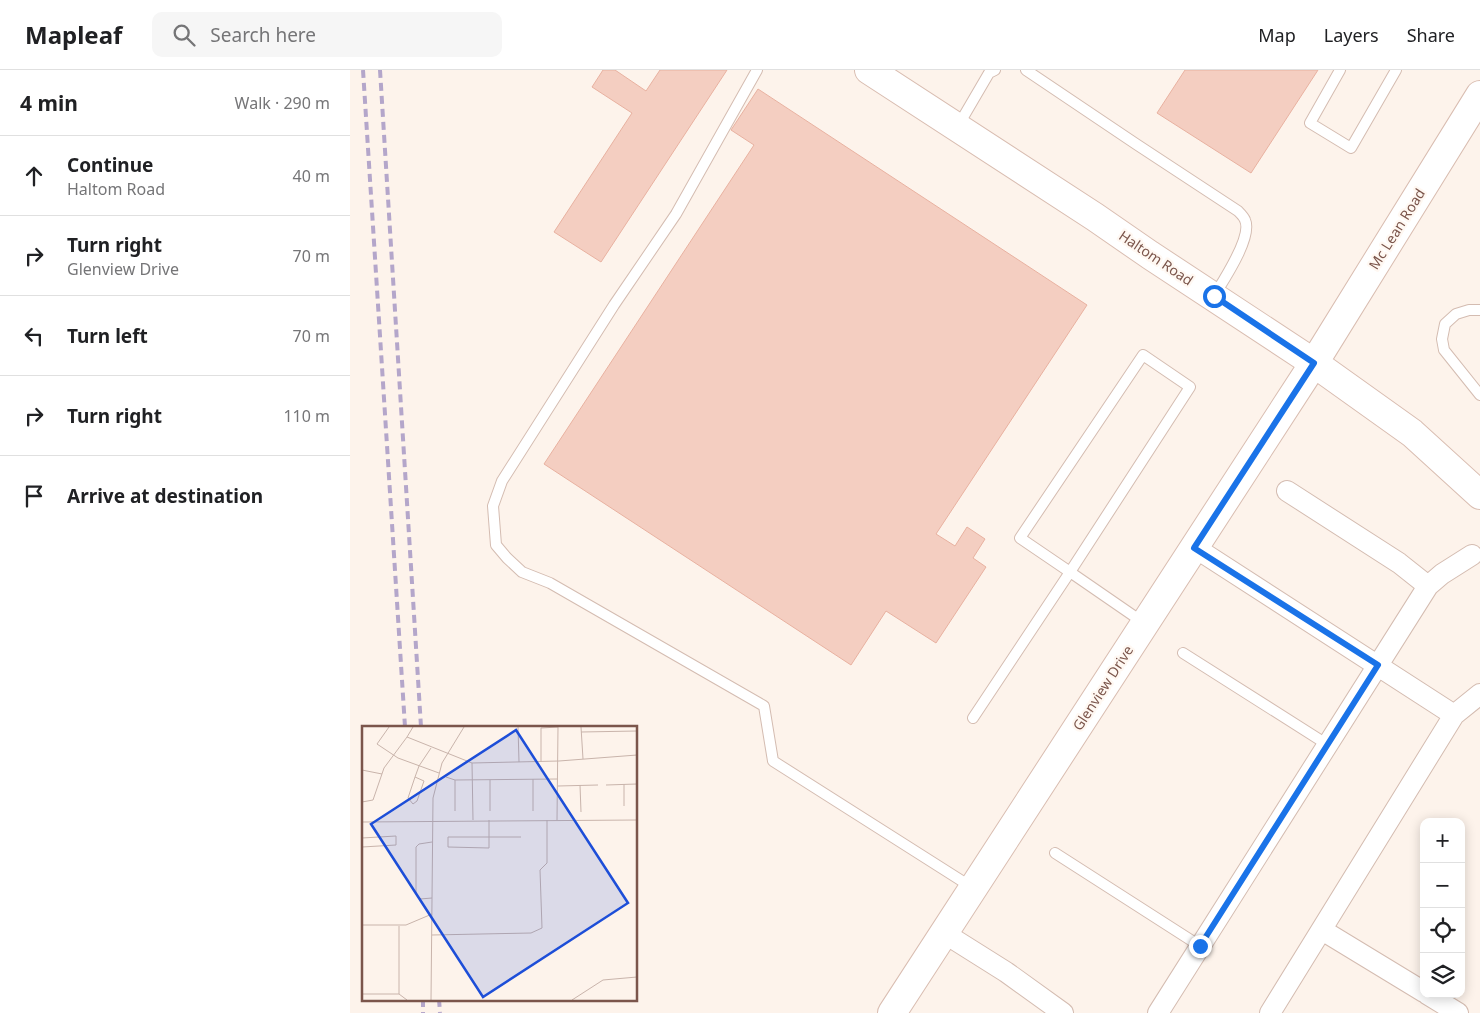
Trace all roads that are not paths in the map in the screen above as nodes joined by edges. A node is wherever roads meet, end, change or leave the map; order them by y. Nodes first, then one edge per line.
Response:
1 (757, 70) edge
2 (995, 70) edge
3 (1026, 70) edge
4 (1340, 70) edge
5 (1396, 70) edge
6 (881, 74) edge
7 (1480, 95) edge
8 (957, 127) junction
9 (1214, 296) junction
10 (1480, 310) edge
11 (1314, 363) junction
12 (1480, 395) edge
13 (1287, 490) dead end
14 (1480, 494) edge
15 (1194, 548) junction
16 (1472, 555) dead end
17 (1070, 572) junction
18 (1428, 586) junction
19 (1145, 623) junction
20 (1183, 653) dead end
21 (1378, 665) junction
22 (1480, 694) edge
23 (1454, 715) junction
24 (973, 718) dead end
25 (1328, 745) junction
26 (1055, 853) dead end
27 (973, 888) junction
28 (1322, 930) junction
29 (944, 933) junction
30 (1200, 946) junction
31 (1420, 990) edge
32 (1434, 998) edge
33 (892, 1013) edge
34 (1064, 1013) edge
35 (1158, 1013) edge
36 (1270, 1013) edge
37 (1458, 1013) edge

1 - 27 lane
2 - 8 lane
3 - 9 lane
4 - 5 lane
6 - 8 main road, Haltom Road
7 - 11 main road, Mc Lean Road
8 - 9 main road, Haltom Road
9 - 11 main road, Haltom Road
10 - 12 lane
11 - 14 main road, Haltom Road
11 - 15 main road, Glenview Drive
13 - 18 street
15 - 19 main road, Glenview Drive
15 - 21 street
16 - 18 street
17 - 17 lane
17 - 19 lane
17 - 24 lane
18 - 21 street
19 - 27 main road, Glenview Drive
20 - 25 lane
21 - 23 street
21 - 25 street
22 - 23 street
23 - 28 street
25 - 30 street
26 - 30 lane
27 - 29 main road, Glenview Drive
28 - 31 street
28 - 36 street
29 - 33 main road, Glenview Drive
29 - 34 street
30 - 35 street
32 - 37 street

